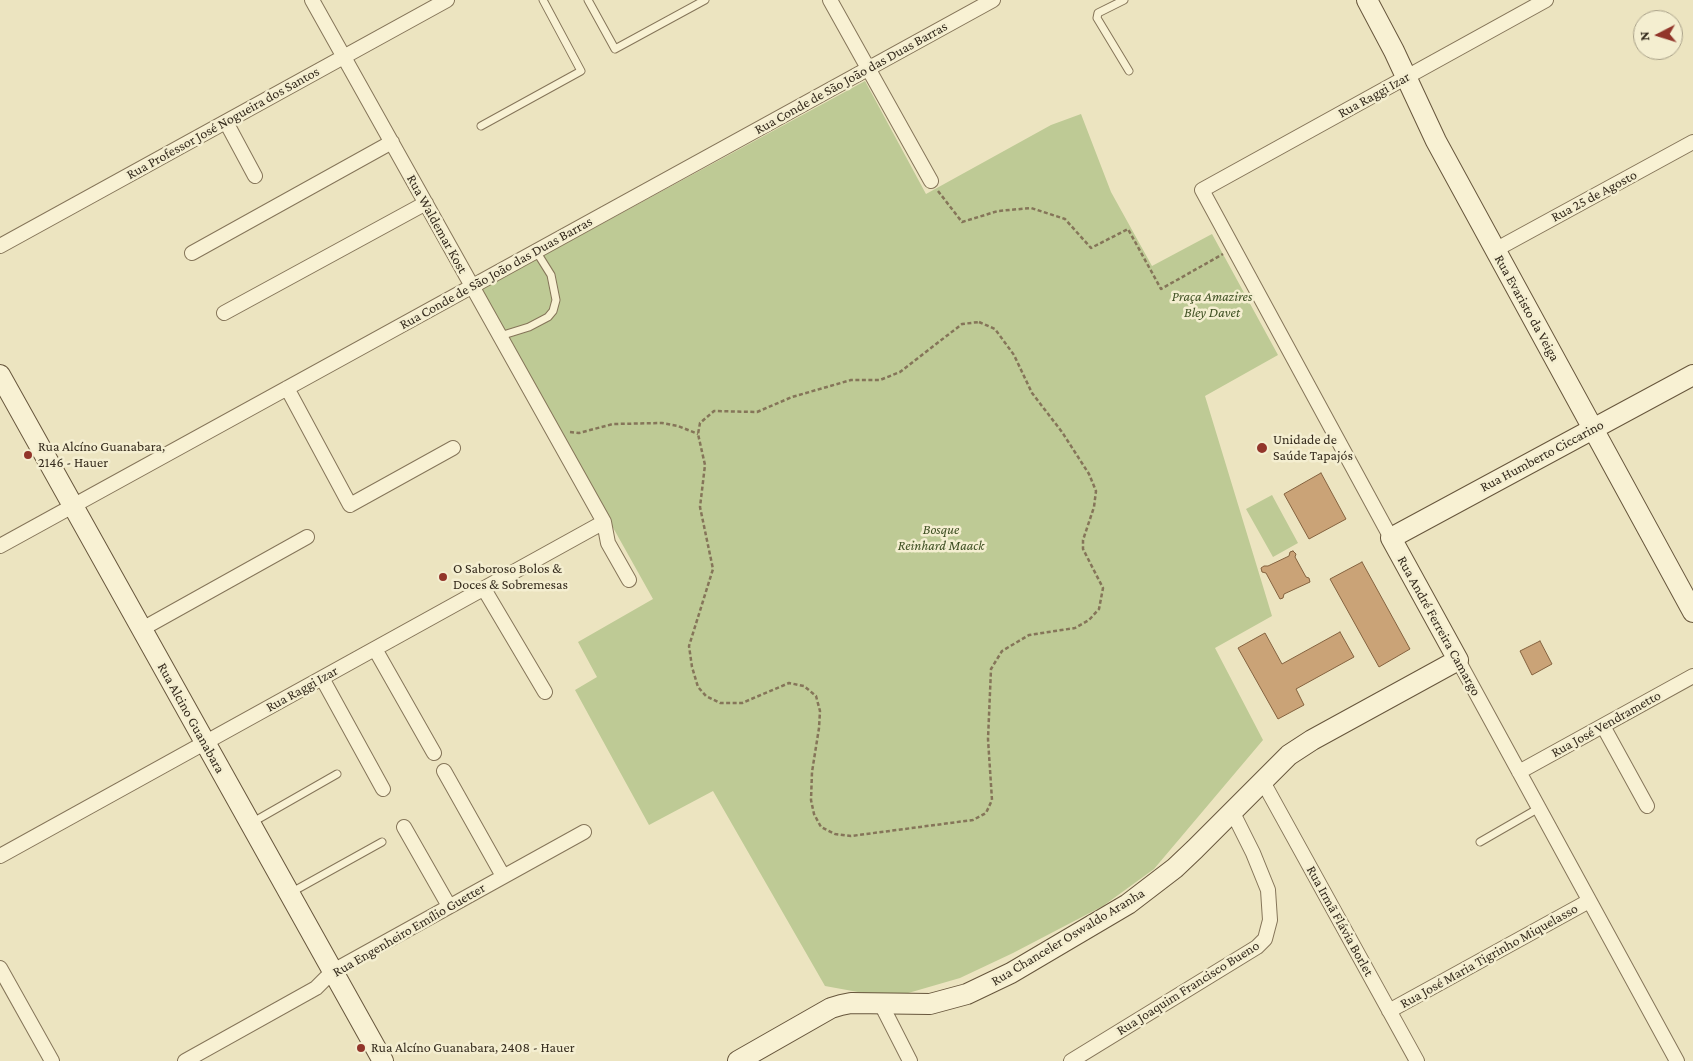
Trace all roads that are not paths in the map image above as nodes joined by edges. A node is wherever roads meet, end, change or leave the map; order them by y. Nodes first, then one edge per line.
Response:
1 (312, 0) edge
2 (447, 0) edge
3 (543, 0) edge
4 (588, 0) edge
5 (705, 0) edge
6 (830, 0) edge
7 (993, 0) edge
8 (1124, 0) edge
9 (1367, 0) edge
10 (1546, 0) edge
11 (344, 56) junction
12 (868, 68) junction
13 (1129, 71) dead end
14 (1406, 78) junction
15 (226, 122) junction
16 (481, 126) dead end
17 (392, 142) junction
18 (1693, 142) edge
19 (255, 176) dead end
20 (930, 181) road end
21 (1202, 190) joint
22 (426, 203) junction
23 (0, 246) edge
24 (1495, 250) junction
25 (536, 251) junction
26 (192, 253) dead end
27 (472, 286) junction
28 (224, 313) dead end
29 (500, 336) junction
30 (1693, 375) edge
31 (3, 387) edge
32 (287, 388) junction
33 (1593, 429) junction
34 (453, 448) dead end
35 (73, 506) junction
36 (604, 522) junction
37 (307, 537) dead end
38 (1391, 538) junction
39 (0, 546) edge
40 (629, 580) dead end
41 (484, 589) junction
42 (1693, 612) edge
43 (142, 629) junction
44 (375, 649) junction
45 (1458, 660) junction
46 (1693, 676) edge
47 (322, 678) junction
48 (545, 692) dead end
49 (1603, 726) junction
50 (205, 743) junction
51 (434, 753) dead end
52 (444, 771) dead end
53 (1519, 772) junction
54 (338, 774) dead end
55 (1262, 780) junction
56 (382, 789) dead end
57 (1647, 806) dead end
58 (1539, 808) junction
59 (1232, 812) junction
60 (250, 824) junction
61 (404, 827) dead end
62 (584, 832) dead end
63 (382, 842) dead end
64 (1480, 842) dead end
65 (0, 856) edge
66 (504, 876) junction
67 (289, 893) junction
68 (1589, 901) junction
69 (449, 906) junction
70 (0, 968) edge
71 (333, 971) junction
72 (881, 1004) junction
73 (1389, 1011) junction
74 (52, 1061) edge
75 (185, 1061) edge
76 (383, 1061) edge
77 (738, 1061) edge
78 (910, 1061) edge
79 (1071, 1061) edge
80 (1417, 1061) edge
81 (1677, 1061) edge

1 - 11 street, Rua Waldemar Kost
2 - 11 street, Rua Professor José Nogueira dos Santos
3 - 16 lane
4 - 5 lane
6 - 12 street
7 - 12 street, Rua Conde de São João das Duas Barras
8 - 13 lane
9 - 14 street, Rua Evaristo da Veiga
10 - 14 street, Rua Raggi Izar
11 - 15 street, Rua Professor José Nogueira dos Santos
11 - 17 street, Rua Waldemar Kost
12 - 20 street
12 - 25 street, Rua Conde de São João das Duas Barras
14 - 21 street, Rua Raggi Izar
14 - 24 street, Rua Evaristo da Veiga
15 - 19 street
15 - 23 street, Rua Professor José Nogueira dos Santos
17 - 22 street, Rua Waldemar Kost
17 - 26 street
18 - 24 street, Rua 25 de Agosto
21 - 38 street, Rua André Ferreira Camargo
22 - 27 street, Rua Waldemar Kost
22 - 28 street
24 - 33 street, Rua Evaristo da Veiga
25 - 27 street, Rua Conde de São João das Duas Barras
25 - 29 lane
27 - 29 street, Rua Waldemar Kost
27 - 32 street, Rua Conde de São João das Duas Barras
29 - 36 street, Rua Waldemar Kost
30 - 33 street, Rua Humberto Ciccarino
31 - 35 street, Rua Alcino Guanabara
32 - 34 street
32 - 35 street, Rua Conde de São João das Duas Barras
33 - 38 street, Rua Humberto Ciccarino
33 - 42 street, Rua Evaristo da Veiga
35 - 39 street, Rua Conde de São João das Duas Barras
35 - 43 street, Rua Alcino Guanabara
36 - 40 street, Rua Waldemar Kost
36 - 41 street, Rua Raggi Izar
37 - 43 street
38 - 45 street, Rua André Ferreira Camargo
41 - 44 street, Rua Raggi Izar
41 - 48 street
43 - 50 street, Rua Alcino Guanabara
44 - 47 street, Rua Raggi Izar
44 - 51 street
45 - 53 street, Rua André Ferreira Camargo
45 - 55 street, Rua Chanceler Oswaldo Aranha
46 - 49 street, Rua José Vendrametto
47 - 50 street, Rua Raggi Izar
47 - 56 street
49 - 53 street, Rua José Vendrametto
49 - 57 street
50 - 60 street, Rua Alcino Guanabara
50 - 65 street, Rua Raggi Izar
52 - 66 street
53 - 58 street, Rua André Ferreira Camargo
54 - 60 lane
55 - 59 street, Rua Chanceler Oswaldo Aranha
55 - 73 street, Rua Irmã Flávia Borlet
58 - 64 lane
58 - 68 street, Rua André Ferreira Camargo
59 - 72 street, Rua Chanceler Oswaldo Aranha
59 - 79 street, Rua Joaquim Francisco Bueno
60 - 67 street, Rua Alcino Guanabara
61 - 69 street
62 - 66 street, Rua Engenheiro Emílio Guetter
63 - 67 lane
66 - 69 street, Rua Engenheiro Emílio Guetter
67 - 71 street, Rua Alcino Guanabara
68 - 73 street, Rua José Maria Tigrinho Miquelasso
68 - 81 street, Rua André Ferreira Camargo
69 - 71 street, Rua Engenheiro Emílio Guetter
70 - 74 street
71 - 75 street, Rua Engenheiro Emílio Guetter
71 - 76 street, Rua Alcino Guanabara
72 - 77 street, Rua Chanceler Oswaldo Aranha
72 - 78 street
73 - 80 street, Rua Irmã Flávia Borlet

